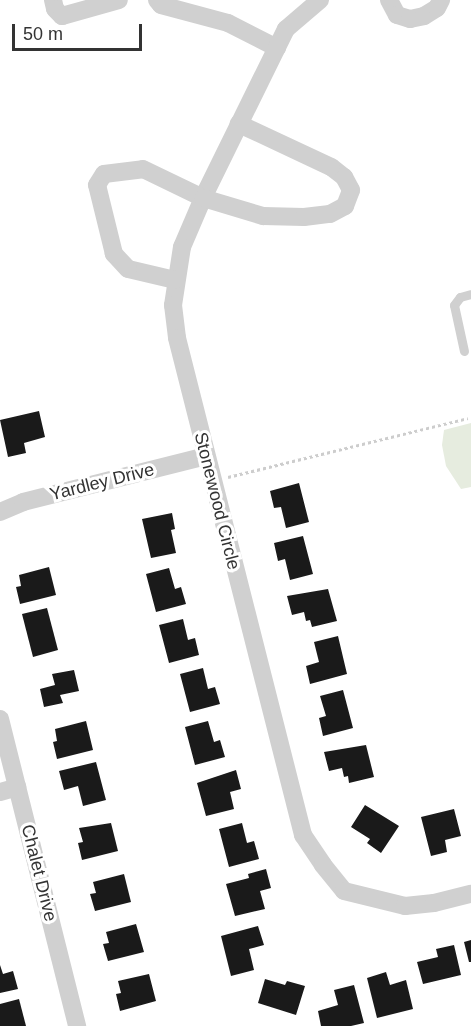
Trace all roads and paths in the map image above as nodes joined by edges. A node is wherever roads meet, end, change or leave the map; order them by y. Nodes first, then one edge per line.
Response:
1 (53, 0) edge
2 (119, 0) edge
3 (157, 0) edge
4 (320, 0) edge
5 (389, 0) edge
6 (441, 0) edge
7 (278, 48) junction
8 (239, 124) junction
9 (203, 198) junction
10 (175, 280) junction
11 (471, 294) edge
12 (464, 351) dead end
13 (468, 418) dead end
14 (206, 456) junction
15 (212, 480) junction
16 (0, 512) edge
17 (0, 719) edge
18 (9, 790) edge
19 (471, 894) edge
20 (77, 1026) edge

1 - 2 street
3 - 7 street
4 - 7 street, Stonewood Circle
5 - 6 street
7 - 8 street, Stonewood Circle
8 - 9 street, Stonewood Circle
8 - 9 street
9 - 10 street, Stonewood Circle
9 - 10 street
10 - 14 street, Stonewood Circle
11 - 12 lane
13 - 15 path
14 - 15 street, Stonewood Circle
14 - 16 street, Yardley Drive
15 - 19 street, Stonewood Circle
17 - 18 street, Chalet Drive
18 - 20 street, Chalet Drive

